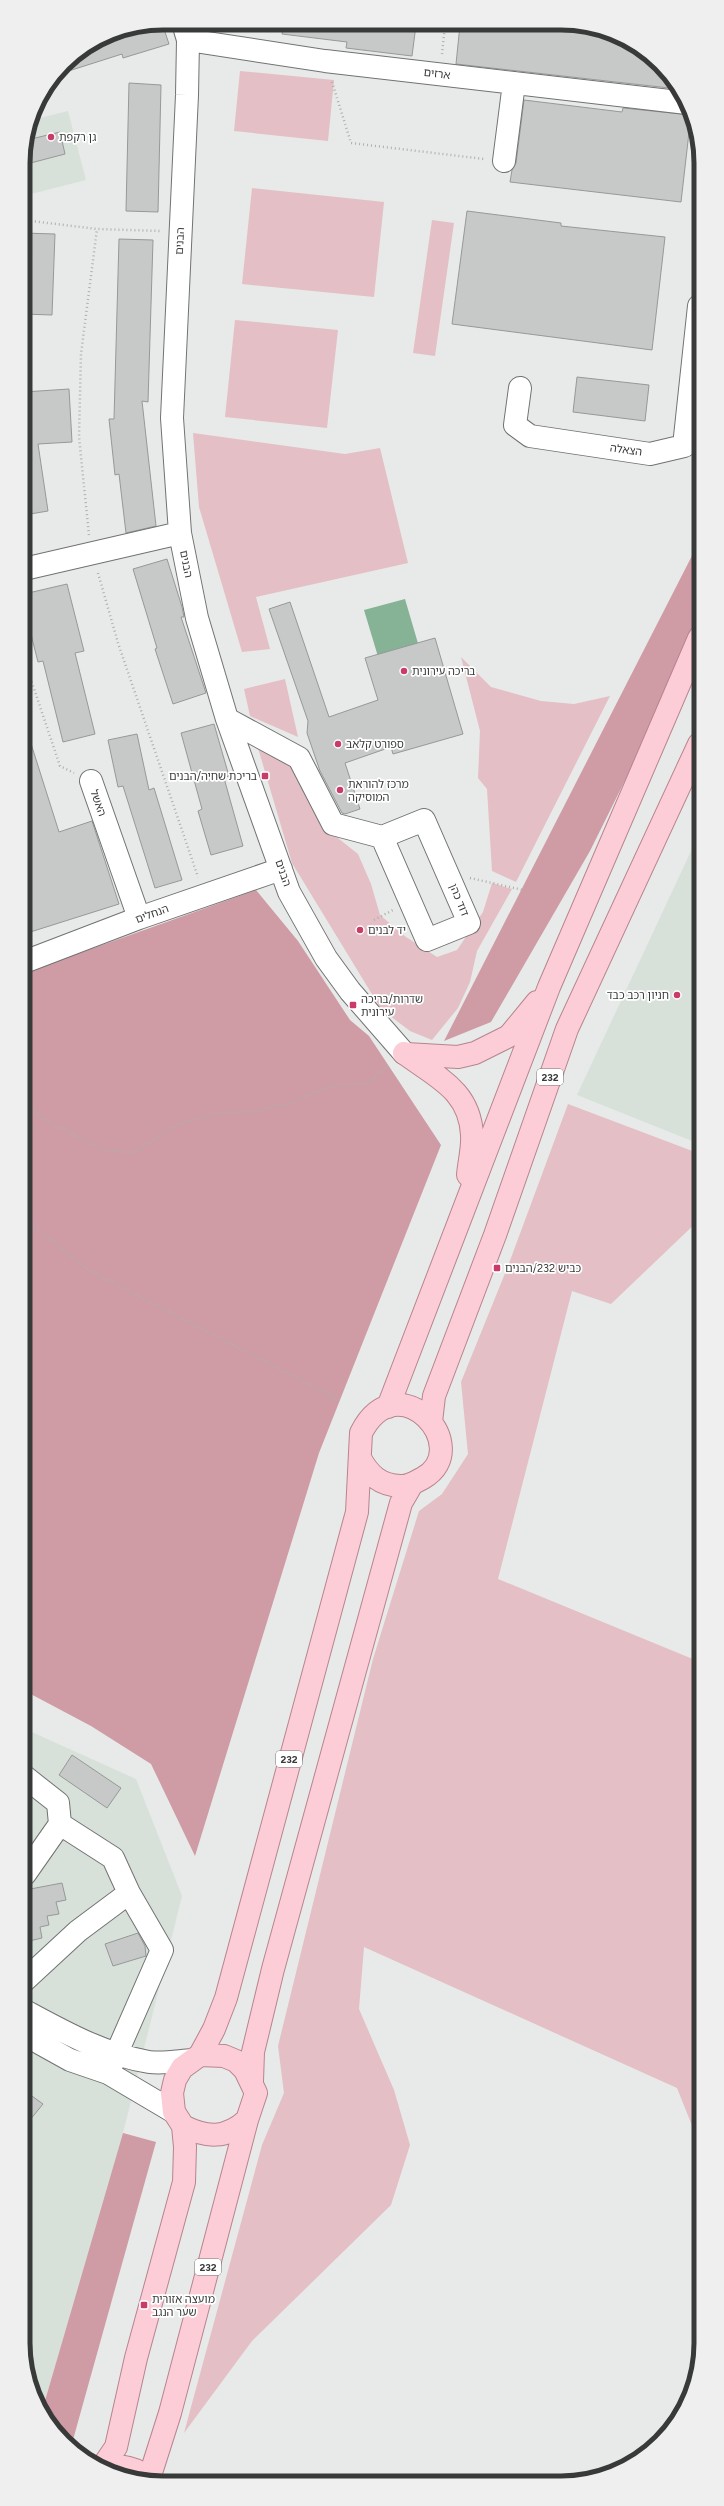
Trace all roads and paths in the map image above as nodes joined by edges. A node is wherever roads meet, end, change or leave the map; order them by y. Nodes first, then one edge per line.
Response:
1 (444, 30) edge
2 (186, 32) edge
3 (325, 61) junction
4 (440, 75) junction
5 (514, 83) junction
6 (679, 101) edge
7 (504, 161) joint
8 (30, 221) edge
9 (181, 232) junction
10 (694, 346) edge
11 (520, 388) dead end
12 (180, 533) junction
13 (30, 568) edge
14 (694, 650) edge
15 (30, 676) edge
16 (227, 719) junction
17 (694, 755) edge
18 (90, 781) joint
19 (382, 837) junction
20 (281, 869) junction
21 (465, 877) dead end
22 (523, 890) dead end
23 (139, 918) junction
24 (30, 960) edge
25 (549, 988) junction
26 (404, 1053) junction
27 (30, 1109) edge
28 (464, 1208) junction
29 (30, 1223) edge
30 (340, 1400) dead end
31 (388, 1407) junction
32 (431, 1422) junction
33 (360, 1458) junction
34 (412, 1484) junction
35 (30, 1782) edge
36 (60, 1824) junction
37 (30, 1867) edge
38 (129, 1893) junction
39 (30, 1975) edge
40 (30, 2015) edge
41 (30, 2038) edge
42 (116, 2052) junction
43 (196, 2057) junction
44 (108, 2073) junction
45 (252, 2081) junction
46 (179, 2119) junction
47 (246, 2120) junction
48 (105, 2462) edge
49 (118, 2468) edge
50 (145, 2475) edge
51 (156, 2476) edge

1 - 4 path
2 - 3 street, ארזים
2 - 9 street, הבנים
3 - 4 street, ארזים
3 - 7 path
4 - 5 street, ארזים
5 - 6 street, ארזים
5 - 7 street
8 - 9 path
9 - 12 street, הבנים
10 - 11 street, הצאלה
12 - 13 street
12 - 16 street, הבנים
14 - 25 main road
15 - 18 path, האשל
16 - 19 street
16 - 20 street, הבנים
17 - 32 main road, 232
18 - 23 street, האשל
19 - 19 street, דוד כהן
20 - 23 street, הנחלים
20 - 26 street, הבנים
21 - 22 path
23 - 24 street, הנחלים
25 - 26 main road
25 - 28 main road
26 - 27 path
26 - 28 main road
28 - 31 main road
29 - 30 path
31 - 32 main road
31 - 33 main road
32 - 34 main road
33 - 34 main road
33 - 43 main road, 232
34 - 45 main road, 232
35 - 36 street
36 - 37 street
36 - 38 street
38 - 39 street
38 - 42 street
40 - 42 street
41 - 44 street
42 - 43 street
42 - 44 street
43 - 45 main road
43 - 46 main road, 232
44 - 46 street
45 - 47 main road, 232
46 - 47 main road
46 - 48 main road, 232
47 - 51 main road, 232
49 - 50 main road

